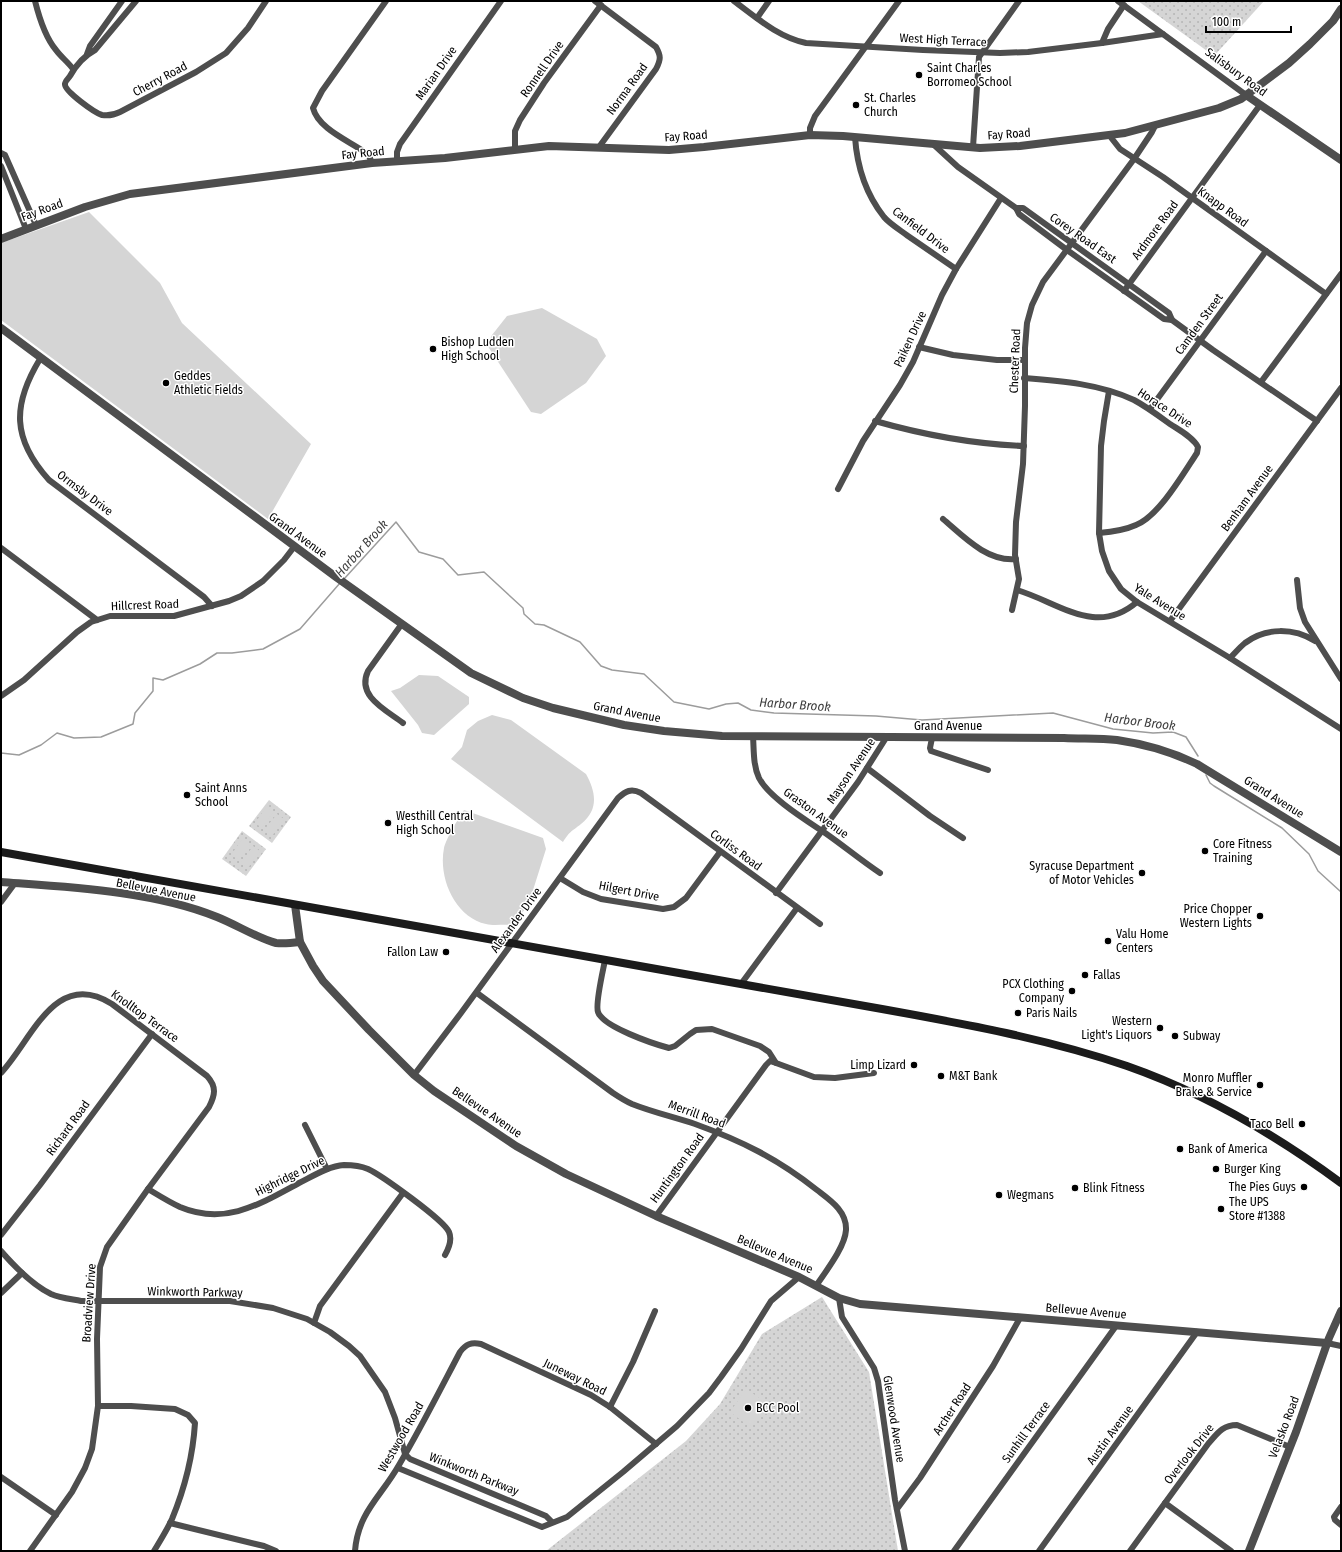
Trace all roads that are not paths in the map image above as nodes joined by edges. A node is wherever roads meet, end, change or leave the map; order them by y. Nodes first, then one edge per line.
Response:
1 (35, 1) edge
2 (122, 1) edge
3 (136, 1) edge
4 (266, 1) edge
5 (386, 1) edge
6 (501, 1) edge
7 (595, 1) edge
8 (734, 1) edge
9 (769, 1) edge
10 (899, 1) edge
11 (1019, 1) edge
12 (1118, 1) edge
13 (601, 5) junction
14 (1124, 5) junction
15 (1341, 9) edge
16 (757, 18) junction
17 (1163, 34) junction
18 (1102, 44) junction
19 (867, 46) junction
20 (981, 53) junction
21 (87, 54) junction
22 (73, 69) junction
23 (1246, 95) junction
24 (1260, 105) junction
25 (1155, 126) junction
26 (810, 135) junction
27 (1109, 135) junction
28 (855, 137) junction
29 (933, 144) junction
30 (599, 147) junction
31 (974, 147) junction
32 (515, 150) junction
33 (1, 152) edge
34 (1134, 159) junction
35 (1341, 160) edge
36 (397, 161) junction
37 (372, 163) junction
38 (1, 166) edge
39 (1001, 198) junction
40 (1192, 198) junction
41 (1016, 208) junction
42 (36, 225) junction
43 (26, 229) junction
44 (1, 239) edge
45 (1072, 243) junction
46 (1067, 250) junction
47 (1266, 251) junction
48 (956, 269) junction
49 (1341, 274) edge
50 (1129, 284) junction
51 (1124, 291) junction
52 (1326, 294) junction
53 (1172, 320) junction
54 (1, 328) edge
55 (1201, 341) junction
56 (919, 347) junction
57 (40, 359) junction
58 (1024, 360) junction
59 (1024, 378) junction
60 (1261, 382) junction
61 (1341, 388) edge
62 (1109, 391) junction
63 (1150, 410) junction
64 (875, 421) junction
65 (1317, 421) junction
66 (1024, 446) junction
67 (838, 489) dead end
68 (943, 519) dead end
69 (1099, 533) junction
70 (294, 547) junction
71 (1, 548) edge
72 (1016, 559) junction
73 (1297, 580) dead end
74 (1017, 590) junction
75 (1137, 602) junction
76 (212, 606) junction
77 (1012, 610) dead end
78 (97, 620) junction
79 (1170, 621) junction
80 (401, 625) junction
81 (1317, 642) junction
82 (1230, 658) junction
83 (1341, 679) edge
84 (1, 696) edge
85 (403, 723) dead end
86 (1341, 728) edge
87 (753, 736) junction
88 (886, 738) junction
89 (932, 738) junction
90 (867, 768) junction
91 (988, 770) dead end
92 (641, 793) joint
93 (822, 832) junction
94 (963, 838) dead end
95 (1, 852) edge
96 (720, 852) junction
97 (1341, 852) edge
98 (880, 873) dead end
99 (560, 878) junction
100 (1, 882) edge
101 (15, 883) junction
102 (776, 893) junction
103 (1, 902) edge
104 (295, 905) junction
105 (796, 908) junction
106 (820, 924) dead end
107 (300, 942) junction
108 (512, 944) junction
109 (605, 960) junction
110 (741, 984) junction
111 (476, 993) junction
112 (152, 1034) junction
113 (776, 1063) junction
114 (1, 1073) edge
115 (874, 1073) dead end
116 (414, 1075) junction
117 (207, 1076) joint
118 (305, 1125) dead end
119 (717, 1133) junction
120 (327, 1169) junction
121 (1341, 1183) edge
122 (148, 1189) junction
123 (403, 1193) junction
124 (656, 1216) junction
125 (1, 1235) edge
126 (1, 1251) edge
127 (446, 1255) dead end
128 (22, 1273) junction
129 (798, 1277) junction
130 (816, 1286) junction
131 (1, 1293) edge
132 (839, 1298) junction
133 (98, 1302) junction
134 (655, 1311) dead end
135 (1341, 1311) edge
136 (1020, 1318) junction
137 (314, 1323) junction
138 (1116, 1326) junction
139 (1197, 1332) junction
140 (476, 1343) joint
141 (1327, 1343) junction
142 (1341, 1346) edge
143 (98, 1406) junction
144 (610, 1408) junction
145 (656, 1444) junction
146 (1290, 1447) junction
147 (405, 1454) junction
148 (398, 1468) junction
149 (1, 1477) edge
150 (1165, 1503) junction
151 (1341, 1507) edge
152 (897, 1509) junction
153 (56, 1515) junction
154 (552, 1522) junction
155 (170, 1523) junction
156 (1341, 1525) edge
157 (30, 1551) edge
158 (154, 1551) edge
159 (276, 1551) edge
160 (355, 1551) edge
161 (905, 1551) edge
162 (954, 1551) edge
163 (1039, 1551) edge
164 (1130, 1551) edge
165 (1232, 1551) edge
166 (1249, 1551) edge

1 - 22 street
2 - 21 street
3 - 21 street
4 - 22 street, Cherry Road
5 - 37 street
6 - 36 street, Marian Drive
7 - 13 street, Norma Road
8 - 16 street, West High Terrace
9 - 16 street
10 - 19 street
11 - 20 street
12 - 14 street, Salisbury Road
13 - 30 street, Norma Road
13 - 32 street, Ronnell Drive
14 - 17 street, Salisbury Road
14 - 18 street
15 - 23 street, Fay Road
16 - 19 street, West High Terrace
17 - 18 street, West High Terrace
17 - 23 street, Salisbury Road
18 - 20 street, West High Terrace
19 - 20 street, West High Terrace
19 - 26 street
20 - 31 street
21 - 22 street
23 - 24 street, Salisbury Road
23 - 25 street, Fay Road
24 - 35 street, Salisbury Road
24 - 40 street, Ardmore Road
25 - 27 street, Fay Road
25 - 34 street, Chester Road
26 - 28 street, Fay Road
26 - 30 street, Fay Road
27 - 31 street, Fay Road
27 - 34 street, Knapp Road
28 - 29 street, Fay Road
28 - 48 street, Canfield Drive
29 - 31 street, Fay Road
29 - 39 street, Corey Road East
30 - 32 street, Fay Road
32 - 36 street, Fay Road
33 - 42 street
34 - 40 street, Knapp Road
34 - 45 street, Chester Road
36 - 37 street, Fay Road
37 - 42 street, Fay Road
38 - 43 street
39 - 41 street, Corey Road East
39 - 48 street, Paiken Drive
40 - 47 street, Knapp Road
40 - 50 street, Ardmore Road
41 - 45 street, Corey Road East
41 - 46 street, Corey Road East
42 - 43 street, Fay Road
43 - 44 street, Fay Road
45 - 46 street, Chester Road
45 - 50 street, Corey Road East
46 - 51 street, Corey Road East
46 - 58 street, Chester Road
47 - 52 street, Knapp Road
47 - 55 street, Camden Street
48 - 56 street, Paiken Drive
49 - 52 street
50 - 51 street, Ardmore Road
50 - 53 street, Corey Road East
51 - 53 street, Corey Road East
52 - 60 street
53 - 55 street, Corey Road East
54 - 57 street, Grand Avenue
55 - 60 street, Corey Road East
55 - 63 street, Camden Street
56 - 58 street
56 - 64 street, Paiken Drive
57 - 70 street, Grand Avenue
57 - 76 street, Ormsby Drive
58 - 59 street, Chester Road
59 - 62 street, Horace Drive
59 - 66 street, Chester Road
60 - 65 street, Corey Road East
61 - 65 street, Benham Avenue
62 - 63 street, Horace Drive
62 - 69 street, Yale Avenue
63 - 69 street, Horace Drive
64 - 66 street
64 - 67 street, Paiken Drive
65 - 79 street, Benham Avenue
66 - 72 street, Chester Road
68 - 72 street
69 - 75 street, Yale Avenue
70 - 76 street, Hillcrest Road
70 - 80 street, Grand Avenue
71 - 78 street
72 - 74 street, Chester Road
73 - 81 street
74 - 75 street
74 - 77 street, Chester Road
75 - 79 street, Yale Avenue
76 - 78 street, Hillcrest Road
78 - 84 street, Hillcrest Road
79 - 82 street, Yale Avenue
80 - 85 street
80 - 87 street, Grand Avenue
81 - 82 street
81 - 83 street
82 - 86 street, Yale Avenue
87 - 88 street, Grand Avenue
87 - 93 street, Graston Avenue
88 - 89 street, Grand Avenue
88 - 90 street, Mayson Avenue
89 - 91 street
89 - 97 street, Grand Avenue
90 - 93 street, Mayson Avenue
90 - 94 street
92 - 96 street, Corliss Road
92 - 99 street, Alexander Drive
93 - 98 street, Graston Avenue
93 - 102 street, Mayson Avenue
95 - 104 main road
96 - 99 street, Hilgert Drive
96 - 102 street, Corliss Road
99 - 108 street, Alexander Drive
100 - 101 street, Bellevue Avenue
101 - 103 street
101 - 107 street, Bellevue Avenue
102 - 105 street, Corliss Road
104 - 107 street, Bellevue Avenue
104 - 108 main road
105 - 106 street, Corliss Road
105 - 110 street
107 - 116 street, Bellevue Avenue
108 - 109 main road
108 - 111 street, Alexander Drive
109 - 110 main road
109 - 113 street
110 - 121 main road
111 - 116 street, Alexander Drive
111 - 119 street, Merrill Road
112 - 114 street, Knolltop Terrace
112 - 117 street, Knolltop Terrace
112 - 125 street, Richard Road
113 - 115 street
113 - 119 street, Huntington Road
116 - 124 street, Bellevue Avenue
117 - 122 street, Broadview Drive
118 - 120 street
119 - 124 street, Huntington Road
119 - 130 street, Merrill Road
120 - 122 street, Highridge Drive
120 - 123 street, Highridge Drive
122 - 133 street, Broadview Drive
123 - 127 street, Highridge Drive
123 - 137 street
124 - 129 street, Bellevue Avenue
126 - 128 street, Winkworth Parkway
128 - 131 street
128 - 133 street, Winkworth Parkway
129 - 130 street, Bellevue Avenue
129 - 145 street, Winkworth Parkway
130 - 132 street, Bellevue Avenue
132 - 136 street, Bellevue Avenue
132 - 152 street, Glenwood Avenue
133 - 137 street, Winkworth Parkway
133 - 143 street, Broadview Drive
134 - 144 street
135 - 141 street, Velasko Road
136 - 138 street, Bellevue Avenue
136 - 152 street, Archer Road
137 - 147 street, Winkworth Parkway
138 - 139 street, Bellevue Avenue
138 - 162 street, Sunhill Terrace
139 - 141 street, Bellevue Avenue
139 - 163 street, Austin Avenue
140 - 144 street, Juneway Road
140 - 147 street, Westwood Road
141 - 142 street, Bellevue Avenue
141 - 146 street, Velasko Road
143 - 153 street, Broadview Drive
143 - 155 street
144 - 145 street, Juneway Road
145 - 154 street, Winkworth Parkway
146 - 150 street, Overlook Drive
146 - 166 street, Velasko Road
147 - 148 street, Westwood Road
147 - 154 street, Winkworth Parkway
148 - 154 street, Winkworth Parkway
148 - 160 street, Westwood Road
149 - 153 street
150 - 164 street, Overlook Drive
150 - 165 street
151 - 156 street
152 - 161 street, Glenwood Avenue
153 - 157 street, Broadview Drive
155 - 158 street
155 - 159 street

